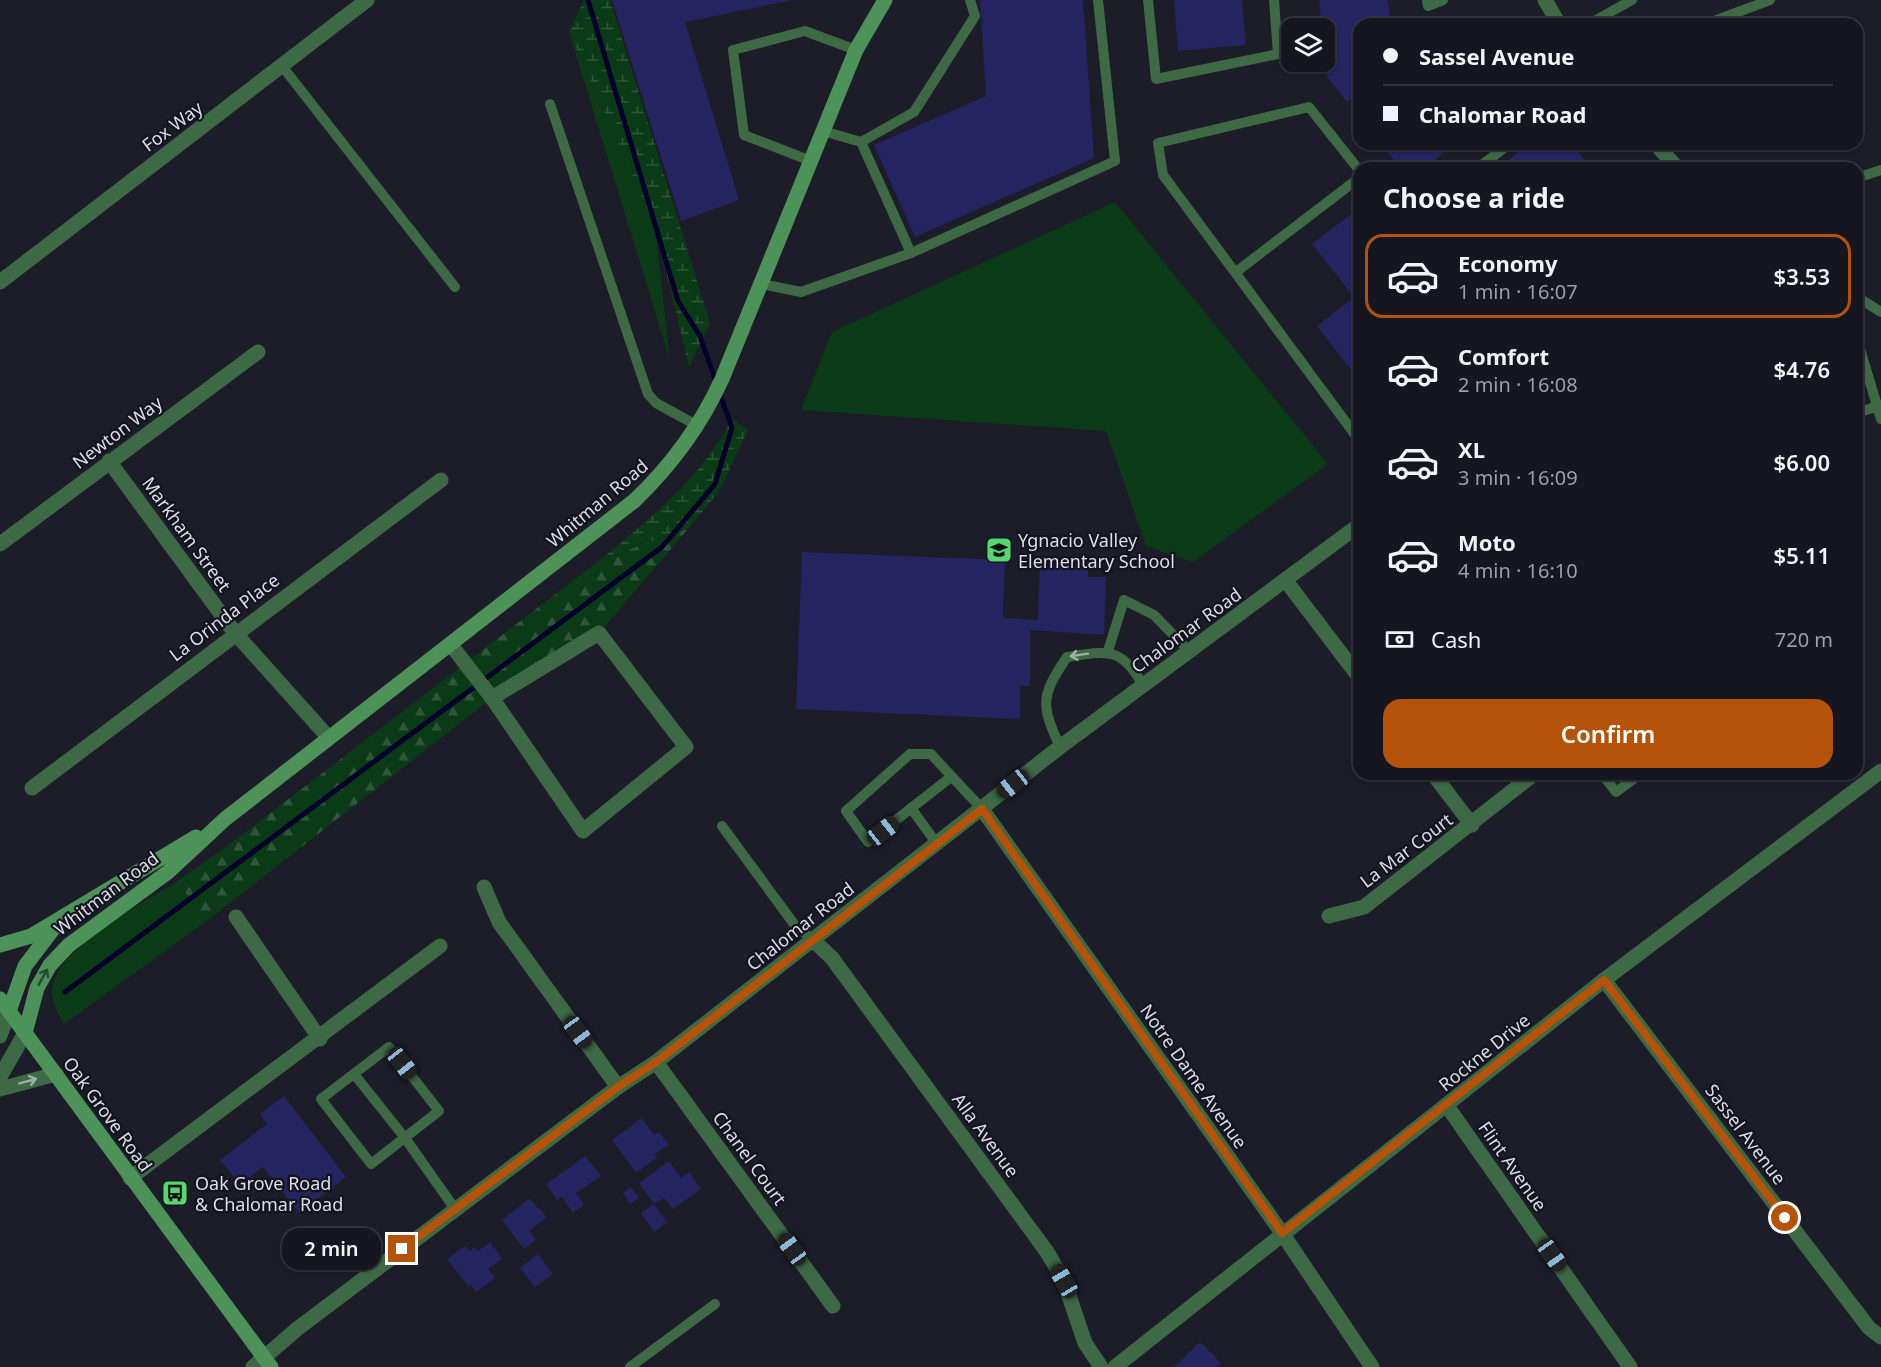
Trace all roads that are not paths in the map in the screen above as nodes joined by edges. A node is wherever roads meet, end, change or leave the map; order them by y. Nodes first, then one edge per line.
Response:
1 (367, 0) edge
2 (885, 0) edge
3 (970, 0) edge
4 (1098, 0) edge
5 (1148, 0) edge
6 (1274, 0) edge
7 (1427, 0) edge
8 (1443, 0) edge
9 (1545, 0) edge
10 (1632, 0) edge
11 (1770, 0) edge
12 (1556, 18) edge
13 (1600, 18) edge
14 (1722, 18) edge
15 (856, 50) junction
16 (282, 66) junction
17 (550, 104) dead end
18 (823, 131) junction
19 (861, 141) junction
20 (1501, 150) edge
21 (1661, 150) edge
22 (811, 161) junction
23 (1353, 162) edge
24 (1486, 162) edge
25 (1672, 162) edge
26 (1881, 170) edge
27 (1863, 176) edge
28 (1353, 183) edge
29 (911, 253) junction
30 (1236, 272) junction
31 (0, 282) edge
32 (761, 284) junction
33 (455, 287) dead end
34 (1863, 301) edge
35 (1881, 312) edge
36 (258, 352) dead end
37 (1863, 357) edge
38 (1879, 406) edge
39 (1863, 411) edge
40 (1881, 418) edge
41 (698, 426) junction
42 (1353, 432) edge
43 (109, 462) junction
44 (441, 480) dead end
45 (1353, 530) edge
46 (0, 544) edge
47 (1286, 581) junction
48 (235, 633) junction
49 (451, 645) junction
50 (1108, 651) junction
51 (1189, 651) junction
52 (1353, 669) edge
53 (1143, 685) junction
54 (492, 698) junction
55 (329, 738) junction
56 (1060, 747) junction
57 (1881, 771) edge
58 (951, 777) junction
59 (1438, 780) edge
60 (1527, 780) edge
61 (1607, 780) edge
62 (1632, 780) edge
63 (32, 788) dead end
64 (911, 808) junction
65 (982, 809) junction
66 (225, 819) junction
67 (1472, 825) junction
68 (722, 826) dead end
69 (937, 844) junction
70 (484, 887) dead end
71 (1329, 916) dead end
72 (236, 917) dead end
73 (60, 920) junction
74 (814, 940) junction
75 (0, 945) edge
76 (440, 946) dead end
77 (1604, 980) junction
78 (5, 1005) edge
79 (25, 1033) junction
80 (0, 1036) edge
81 (320, 1039) junction
82 (656, 1062) junction
83 (56, 1074) junction
84 (354, 1074) junction
85 (0, 1077) edge
86 (618, 1087) junction
87 (0, 1089) edge
88 (1448, 1106) junction
89 (405, 1138) junction
90 (130, 1178) junction
91 (455, 1209) junction
92 (1282, 1233) junction
93 (715, 1304) dead end
94 (834, 1306) dead end
95 (1881, 1337) edge
96 (263, 1364) edge
97 (630, 1367) edge
98 (1101, 1367) edge
99 (1115, 1367) edge
100 (1372, 1367) edge
101 (1630, 1367) edge

1 - 16 street, Fox Way
2 - 15 street, Whitman Road
3 - 19 lane
4 - 29 lane
5 - 6 lane
7 - 8 lane
9 - 12 street
10 - 13 lane
11 - 14 lane
15 - 18 street, Whitman Road
15 - 22 lane
16 - 31 street, Fox Way
16 - 33 lane
17 - 41 lane
18 - 19 lane
18 - 22 street, Whitman Road
19 - 29 lane
20 - 24 lane
21 - 25 street
22 - 32 street, Whitman Road
23 - 30 lane
26 - 27 lane
28 - 30 lane
29 - 32 lane
30 - 42 lane
32 - 41 street, Whitman Road
34 - 35 lane
36 - 43 street, Newton Way
37 - 38 lane
38 - 39 lane
38 - 40 lane
41 - 49 street, Whitman Road
43 - 46 street, Newton Way
43 - 48 street, Markham Street
44 - 48 street, La Orinda Place
45 - 47 street, Chalomar Road
47 - 51 street, Chalomar Road
47 - 52 street
48 - 55 street, Markham Street
48 - 63 street, La Orinda Place
49 - 54 street
49 - 55 street, Whitman Road
50 - 51 lane
50 - 53 lane
50 -> 56 lane
51 - 53 street, Chalomar Road
53 - 56 street, Chalomar Road
54 - 54 street
55 - 66 street, Whitman Road
56 - 65 street, Chalomar Road
57 - 77 street, Rockne Drive
58 - 64 lane
58 - 64 lane
58 - 65 lane
59 - 67 street
60 - 67 street, La Mar Court
61 - 62 lane
64 - 69 lane
65 - 69 street, Chalomar Road
65 - 92 street, Notre Dame Avenue
66 - 73 street, Whitman Road
79 -> 66 street, Whitman Road
67 - 71 street, La Mar Court
68 - 74 lane
69 - 74 street, Chalomar Road
70 - 86 street
72 - 81 street
73 - 75 street, Whitman Road
73 - 78 street, Whitman Road
74 - 82 street, Chalomar Road
74 - 98 street, Alla Avenue
76 - 81 street
77 - 88 street, Rockne Drive
77 - 95 street, Sassel Avenue
78 - 79 street, Oak Grove Road
78 - 80 street, Whitman Road
79 - 83 street, Oak Grove Road
79 - 85 street, Whitman Road
81 - 90 street
82 - 86 street, Chalomar Road
82 - 94 street, Chanel Court
87 -> 83 street
83 - 90 street, Oak Grove Road
84 - 89 lane
84 - 89 lane
84 - 89 lane
86 - 91 street, Chalomar Road
88 - 92 street, Rockne Drive
88 - 101 street, Flint Avenue
89 - 91 lane
90 - 96 street, Oak Grove Road
91 - 96 street, Chalomar Road
92 - 99 street, Rockne Drive
92 - 100 street, Notre Dame Avenue
93 - 97 lane

